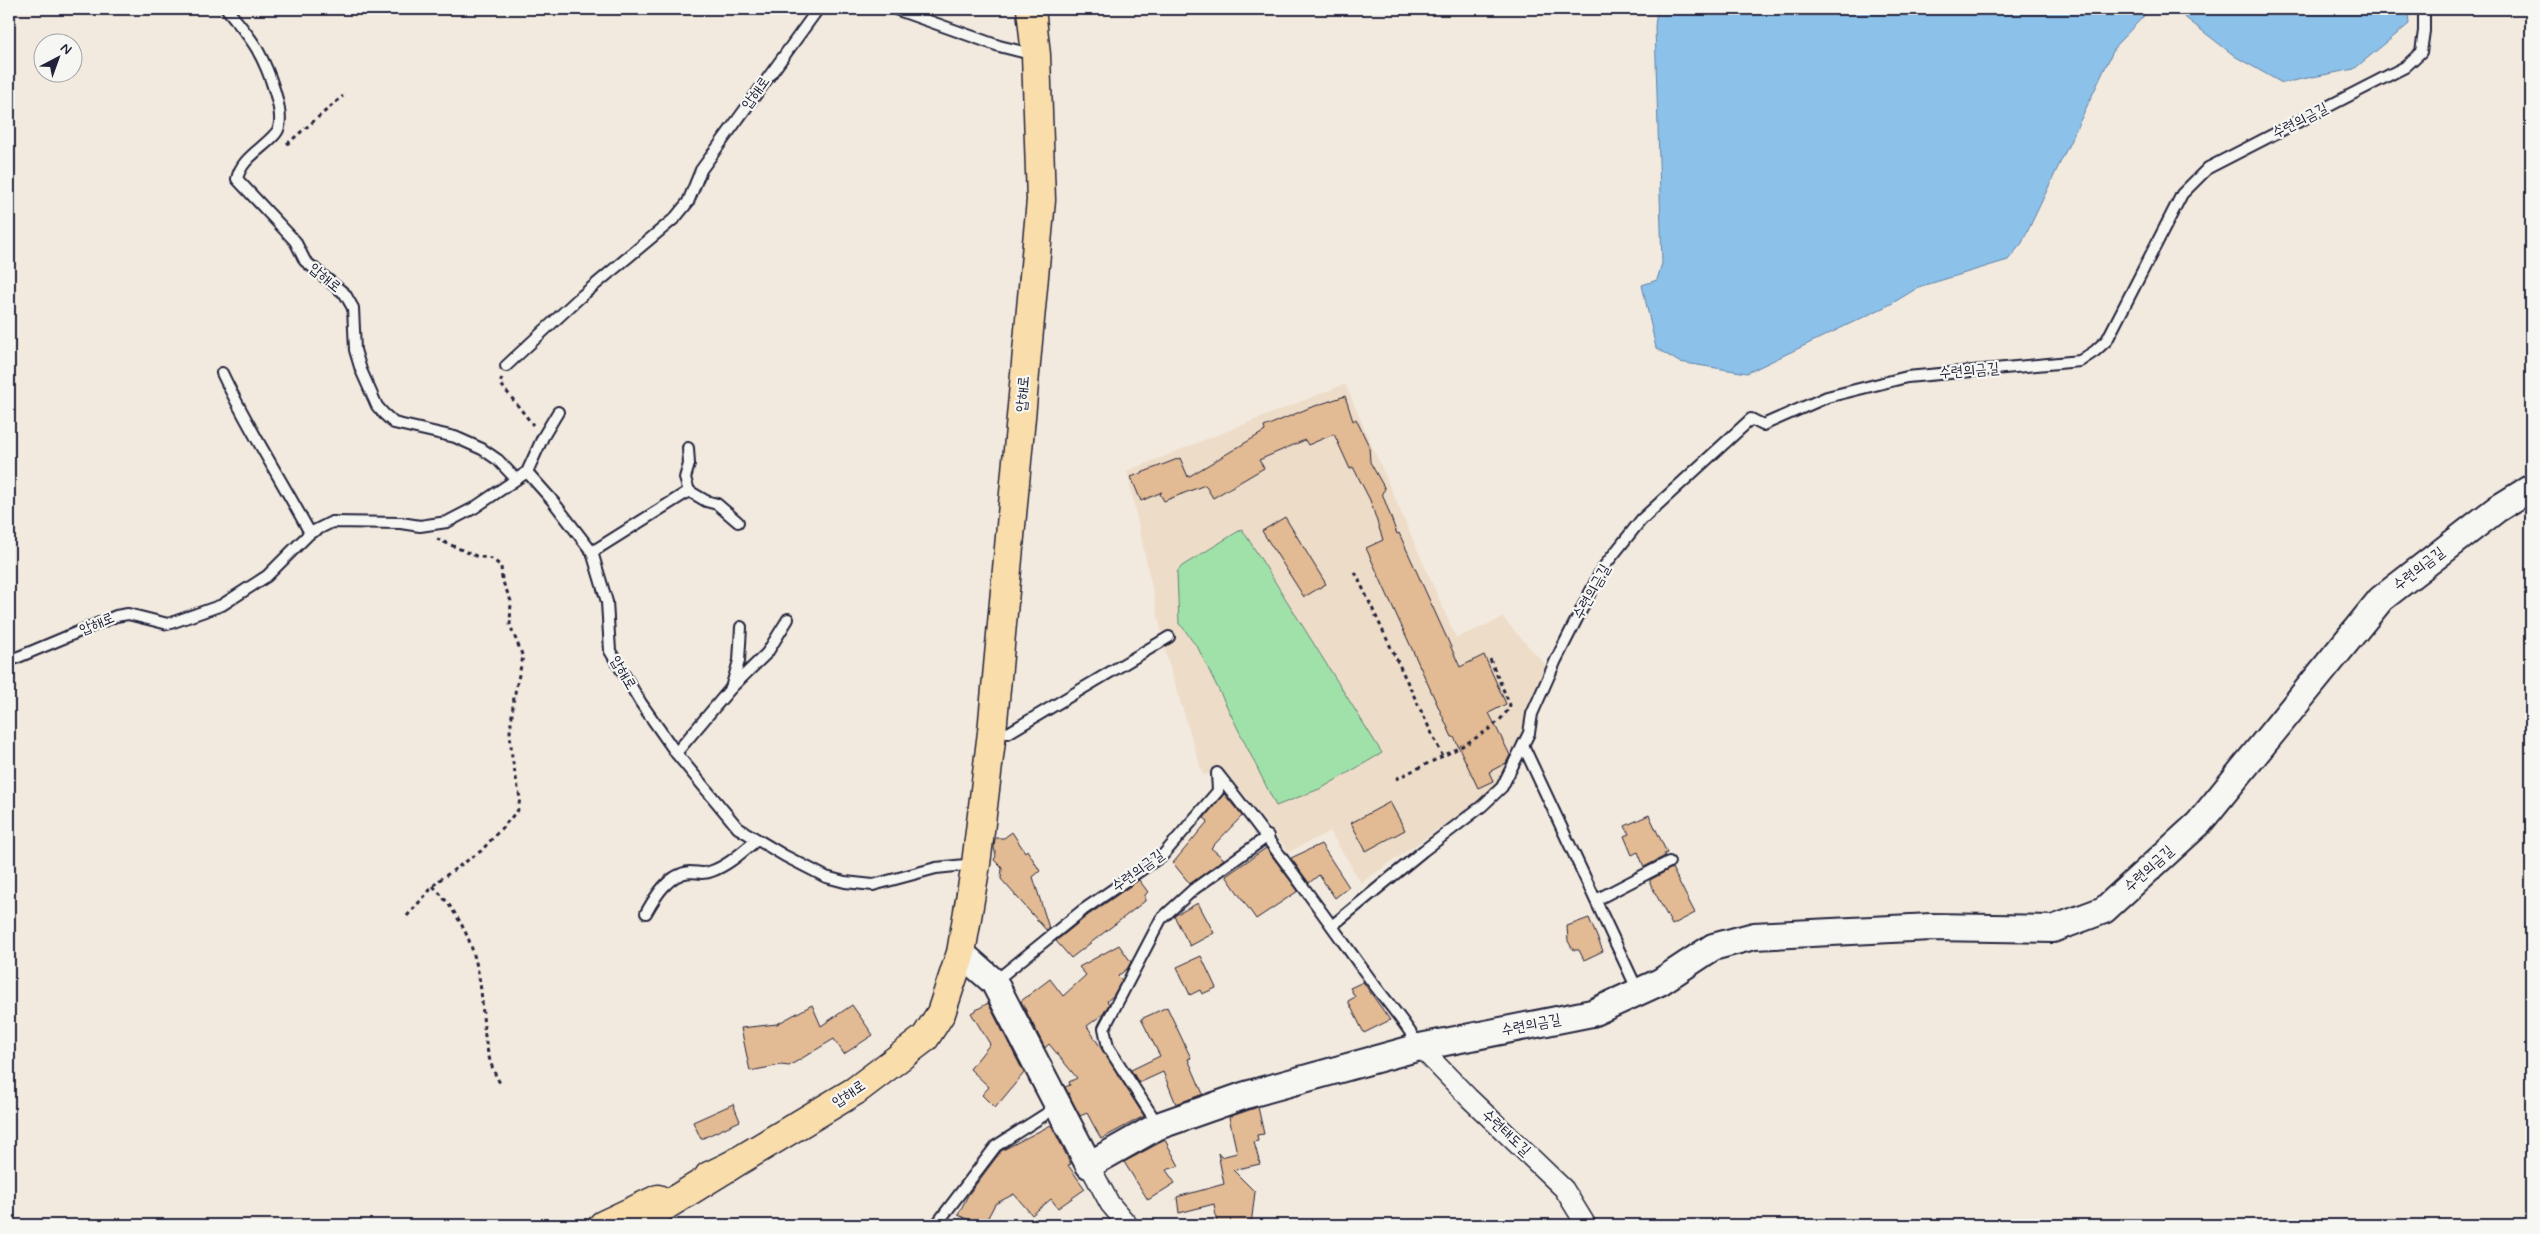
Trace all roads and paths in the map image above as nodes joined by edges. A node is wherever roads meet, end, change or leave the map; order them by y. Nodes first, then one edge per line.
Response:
1 (227, 9) edge
2 (818, 9) edge
3 (895, 9) edge
4 (1031, 9) edge
5 (2424, 9) edge
6 (1036, 55) junction
7 (343, 96) dead end
8 (285, 146) dead end
9 (506, 366) joint
10 (222, 373) dead end
11 (558, 412) dead end
12 (543, 437) junction
13 (688, 448) dead end
14 (527, 472) junction
15 (516, 478) junction
16 (2531, 488) edge
17 (689, 491) junction
18 (738, 522) dead end
19 (420, 526) junction
20 (310, 533) junction
21 (592, 552) junction
22 (1355, 572) dead end
23 (788, 619) dead end
24 (741, 627) dead end
25 (1169, 637) dead end
26 (1490, 659) dead end
27 (9, 661) edge
28 (731, 688) junction
29 (992, 732) junction
30 (1523, 745) junction
31 (676, 753) junction
32 (1442, 755) junction
33 (1396, 779) dead end
34 (1268, 836) junction
35 (757, 840) junction
36 (1669, 862) dead end
37 (976, 864) junction
38 (433, 886) junction
39 (1596, 900) junction
40 (646, 913) dead end
41 (407, 916) dead end
42 (1333, 925) junction
43 (961, 953) junction
44 (994, 982) junction
45 (1639, 992) junction
46 (1420, 1046) junction
47 (500, 1083) dead end
48 (1058, 1106) junction
49 (1158, 1126) junction
50 (1089, 1164) junction
51 (730, 1166) junction
52 (603, 1225) edge
53 (634, 1225) edge
54 (936, 1225) edge
55 (1128, 1225) edge
56 (1586, 1225) edge

1 - 15 lane, 압해로
2 - 9 lane, 압해로
3 - 6 lane
4 - 6 main road, 압해로
5 - 30 lane, 수련의금길
6 - 29 main road, 압해로
7 - 8 path
9 - 12 path
10 - 20 lane
11 - 12 lane
12 - 14 lane
13 - 17 lane
14 - 15 lane, 압해로
14 - 21 lane, 압해로
15 - 19 lane, 압해로
16 - 45 street, 수련의금길
17 - 18 lane
17 - 21 lane
19 - 20 lane, 압해로
19 - 38 path
20 - 27 lane, 압해로
21 - 31 lane, 압해로
22 - 32 path
23 - 28 lane
24 - 28 lane
25 - 29 lane
26 - 32 path
28 - 31 lane
29 - 37 main road, 압해로
30 - 39 lane
30 - 42 lane, 수련의금길
31 - 35 lane, 압해로
32 - 33 path
34 - 42 lane, 수련의금길
34 - 44 lane, 수련의금길
34 - 49 lane
35 - 37 lane, 압해로
35 - 40 lane
36 - 39 lane
37 - 43 main road, 압해로
38 - 41 path
38 - 47 path
39 - 45 lane
42 - 46 lane, 수련의금길
43 - 44 street
43 - 51 main road, 압해로
44 - 48 street
45 - 46 street, 수련의금길
46 - 49 street, 수련의금길
46 - 56 street, 수련태도길
48 - 50 street
48 - 54 lane
49 - 50 street, 수련의금길
50 - 55 street
51 - 52 main road, 압해로
51 - 53 main road

